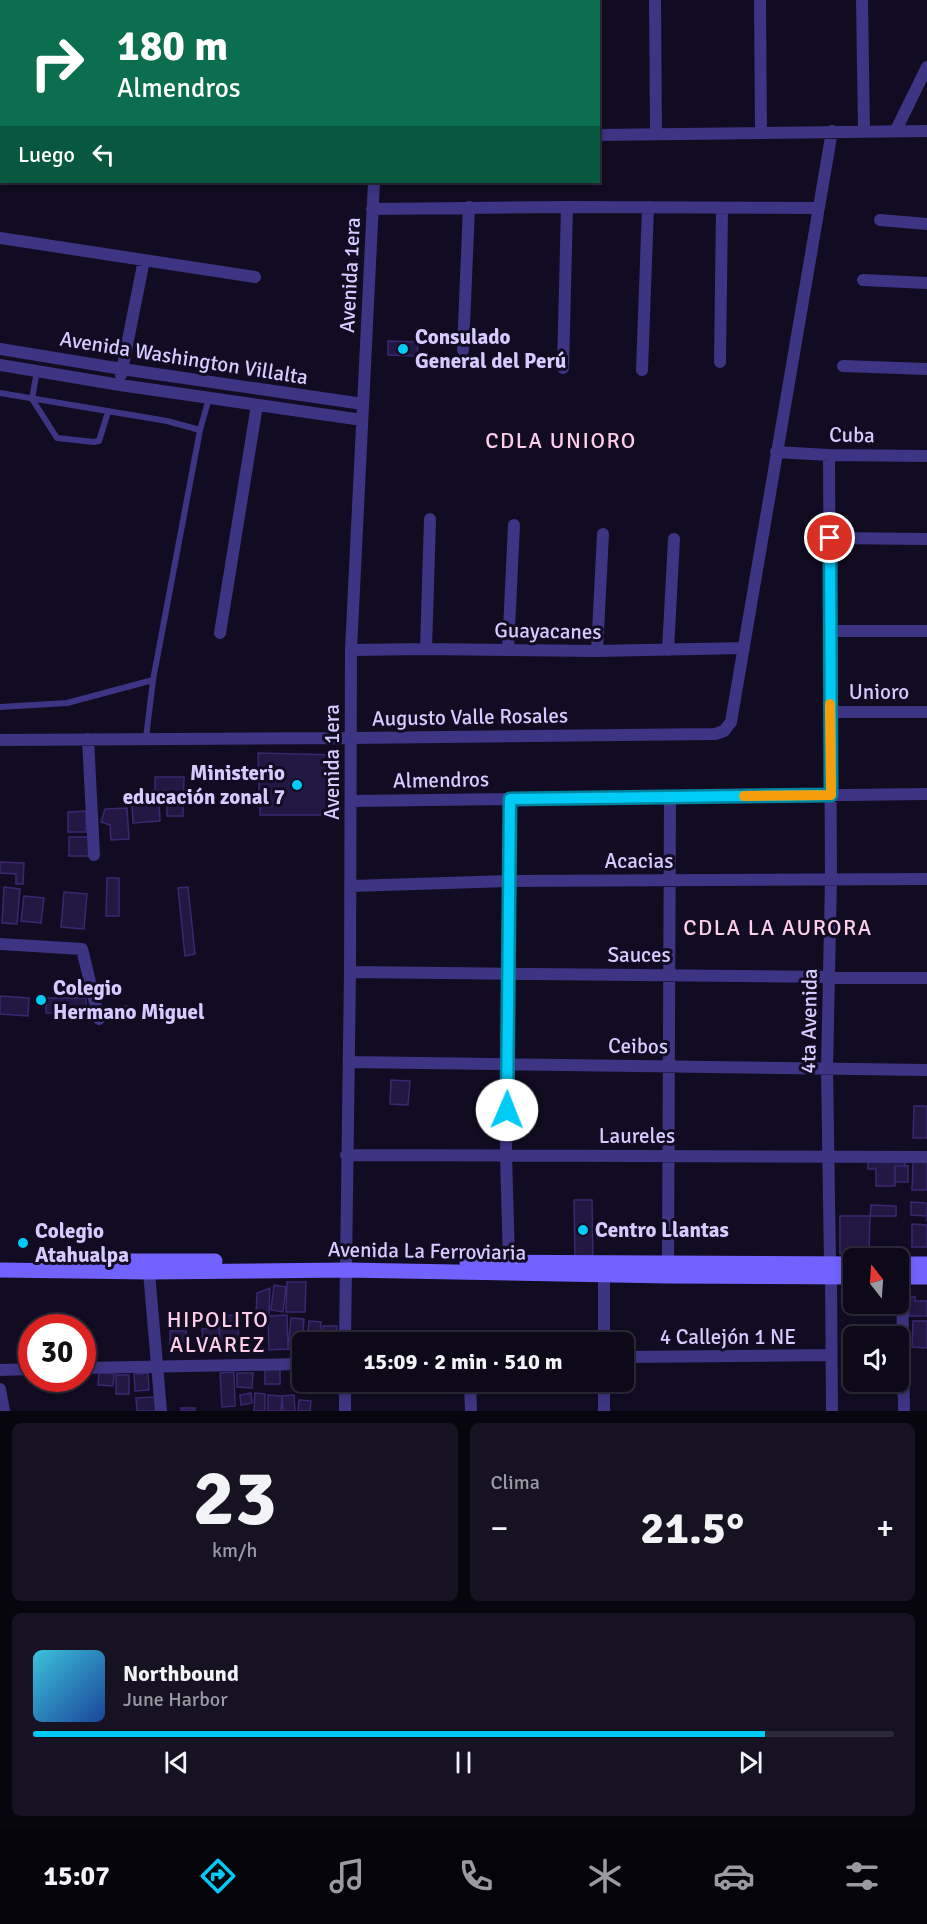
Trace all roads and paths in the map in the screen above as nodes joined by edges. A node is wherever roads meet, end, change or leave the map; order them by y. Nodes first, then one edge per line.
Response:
1 (655, 0) edge
2 (760, 0) edge
3 (862, 0) edge
4 (927, 67) edge
5 (864, 130) junction
6 (896, 130) junction
7 (832, 131) junction
8 (927, 131) edge
9 (761, 132) junction
10 (656, 134) junction
11 (600, 135) edge
12 (374, 183) edge
13 (469, 207) junction
14 (567, 207) junction
15 (648, 207) junction
16 (819, 208) junction
17 (372, 209) junction
18 (722, 209) junction
19 (880, 220) dead end
20 (927, 224) edge
21 (0, 238) edge
22 (144, 260) junction
23 (255, 277) dead end
24 (863, 280) dead end
25 (927, 283) edge
26 (0, 349) edge
27 (463, 350) dead end
28 (720, 362) dead end
29 (0, 365) edge
30 (843, 366) dead end
31 (563, 368) dead end
32 (122, 369) junction
33 (927, 369) edge
34 (642, 370) dead end
35 (37, 371) junction
36 (120, 385) junction
37 (0, 394) edge
38 (209, 398) junction
39 (32, 399) junction
40 (363, 404) junction
41 (258, 405) junction
42 (108, 412) junction
43 (362, 420) junction
44 (200, 430) junction
45 (776, 452) junction
46 (829, 455) junction
47 (927, 456) edge
48 (430, 519) dead end
49 (514, 525) dead end
50 (603, 534) dead end
51 (830, 538) junction
52 (674, 539) dead end
53 (927, 539) edge
54 (830, 631) junction
55 (927, 631) edge
56 (220, 633) dead end
57 (744, 648) junction
58 (426, 649) junction
59 (351, 650) junction
60 (508, 650) junction
61 (668, 650) junction
62 (597, 651) junction
63 (153, 680) junction
64 (0, 707) edge
65 (831, 712) junction
66 (927, 712) edge
67 (146, 738) junction
68 (352, 738) junction
69 (88, 739) junction
70 (0, 740) edge
71 (927, 794) edge
72 (831, 795) junction
73 (670, 797) junction
74 (510, 799) junction
75 (351, 801) junction
76 (94, 855) dead end
77 (831, 879) junction
78 (927, 879) edge
79 (670, 880) junction
80 (509, 881) junction
81 (351, 886) junction
82 (0, 944) edge
83 (350, 972) junction
84 (508, 974) junction
85 (669, 975) junction
86 (829, 976) junction
87 (927, 978) edge
88 (99, 1019) dead end
89 (350, 1062) junction
90 (507, 1064) junction
91 (669, 1066) junction
92 (827, 1069) junction
93 (927, 1070) edge
94 (346, 1155) junction
95 (506, 1155) junction
96 (668, 1155) junction
97 (829, 1157) junction
98 (927, 1157) edge
99 (0, 1261) edge
100 (509, 1262) junction
101 (668, 1263) junction
102 (927, 1264) edge
103 (346, 1265) junction
104 (843, 1267) edge
105 (909, 1269) edge
106 (0, 1270) edge
107 (830, 1271) junction
108 (148, 1272) junction
109 (843, 1274) edge
110 (909, 1274) edge
111 (604, 1275) junction
112 (927, 1277) edge
113 (901, 1314) edge
114 (345, 1332) edge
115 (604, 1332) edge
116 (831, 1355) junction
117 (634, 1357) edge
118 (292, 1364) edge
119 (155, 1367) junction
120 (96, 1368) edge
121 (18, 1369) edge
122 (0, 1370) edge
123 (0, 1389) edge
124 (345, 1392) edge
125 (470, 1392) edge
126 (604, 1392) edge
127 (4, 1411) edge
128 (161, 1411) edge
129 (345, 1411) edge
130 (471, 1411) edge
131 (604, 1411) edge
132 (832, 1411) edge
133 (904, 1411) edge

1 - 10 street
2 - 9 street
3 - 5 street
4 - 6 street
5 - 6 street
5 - 7 street
6 - 8 street
7 - 9 street
7 - 16 street
9 - 10 street
10 - 11 street
12 - 17 street, Avenida 1era
13 - 14 street
13 - 17 street
13 - 27 street
14 - 15 street
14 - 31 street
15 - 18 street
15 - 34 street
16 - 18 street
16 - 45 street
17 - 40 street, Avenida 1era
18 - 28 street
19 - 20 street
21 - 22 street
22 - 23 street
22 - 32 street
24 - 25 street
26 - 32 street, Avenida Washington Villalta
29 - 35 street, Avenida Washington Villalta
30 - 33 street
32 - 36 street
32 - 40 street, Avenida Washington Villalta
35 - 36 street, Avenida Washington Villalta
35 - 39 lane
36 - 38 street, Avenida Washington Villalta
37 - 39 lane
38 - 41 street, Avenida Washington Villalta
38 - 44 lane
39 - 42 lane
39 - 42 lane
40 - 43 street, Avenida 1era
41 - 43 street, Avenida Washington Villalta
41 - 56 street
42 - 44 lane
43 - 59 street, Avenida 1era
44 - 63 lane
45 - 46 street, Cuba
45 - 57 street
46 - 47 street, Cuba
46 - 51 street, 4ta Avenida
48 - 58 street
49 - 60 street
50 - 62 street
51 - 53 street
51 - 54 street, 4ta Avenida
52 - 61 street
54 - 55 street
54 - 65 street, 4ta Avenida
57 - 61 street, Guayacanes
57 - 68 street, Augusto Valle Rosales
58 - 59 street, Guayacanes
58 - 60 street, Guayacanes
59 - 68 street, Avenida 1era
60 - 62 street, Guayacanes
61 - 62 street, Guayacanes
63 - 64 lane
63 - 67 lane
65 - 66 street, Unioro
65 - 72 street, 4ta Avenida
67 - 68 street, Augusto Valle Rosales
67 - 69 street, Augusto Valle Rosales
68 - 75 street, Avenida 1era
69 - 70 street, Augusto Valle Rosales
69 - 76 street
71 - 72 street, Almendros
72 - 73 street, Almendros
72 - 77 street, 4ta Avenida
73 - 74 street, Almendros
73 - 79 street
74 - 75 street, Almendros
74 - 80 street
75 - 81 street, Avenida 1era
77 - 78 street, Acacias
77 - 79 street, Acacias
77 - 86 street, 4ta Avenida
79 - 80 street, Acacias
79 - 85 street
80 - 81 street, Acacias
80 - 84 street
81 - 83 street, Avenida 1era
82 - 88 street
83 - 84 street, Sauces
83 - 89 street, Avenida 1era
84 - 85 street, Sauces
84 - 90 street
85 - 86 street, Sauces
85 - 91 street
86 - 87 street, Sauces
86 - 92 street, 4ta Avenida
89 - 90 street, Ceibos
89 - 94 street, Avenida 1era
90 - 91 street, Ceibos
90 - 95 street
91 - 92 street, Ceibos
91 - 96 street
92 - 93 street, Ceibos
92 - 97 street, 4ta Avenida
94 - 95 street, Laureles
94 - 103 street, Avenida 1era
95 - 96 street, Laureles
95 - 100 street
96 - 97 street, Laureles
96 - 101 street
97 - 98 street, Laureles
97 - 107 street, 4ta Avenida
99 - 103 main road, Avenida La Ferroviaria
100 - 101 main road, Avenida La Ferroviaria
100 - 103 main road, Avenida La Ferroviaria
101 - 107 main road, Avenida La Ferroviaria
102 - 105 main road
103 - 108 main road, Avenida La Ferroviaria
103 - 111 main road, Avenida La Ferroviaria
103 - 114 street, Avenida 1era
104 - 107 main road, Avenida La Ferroviaria
106 - 108 main road, Avenida La Ferroviaria
107 - 109 main road, Avenida La Ferroviaria
107 - 111 main road, Avenida La Ferroviaria
107 - 116 street, 4ta Avenida
108 - 119 street
110 - 112 main road
111 - 115 street
113 - 133 street
116 - 117 street, 4 Callejón 1 NE
116 - 132 street, 4ta Avenida
118 - 119 street
119 - 120 street
119 - 128 street
121 - 122 street
123 - 127 street
124 - 129 street
125 - 130 street
126 - 131 street

